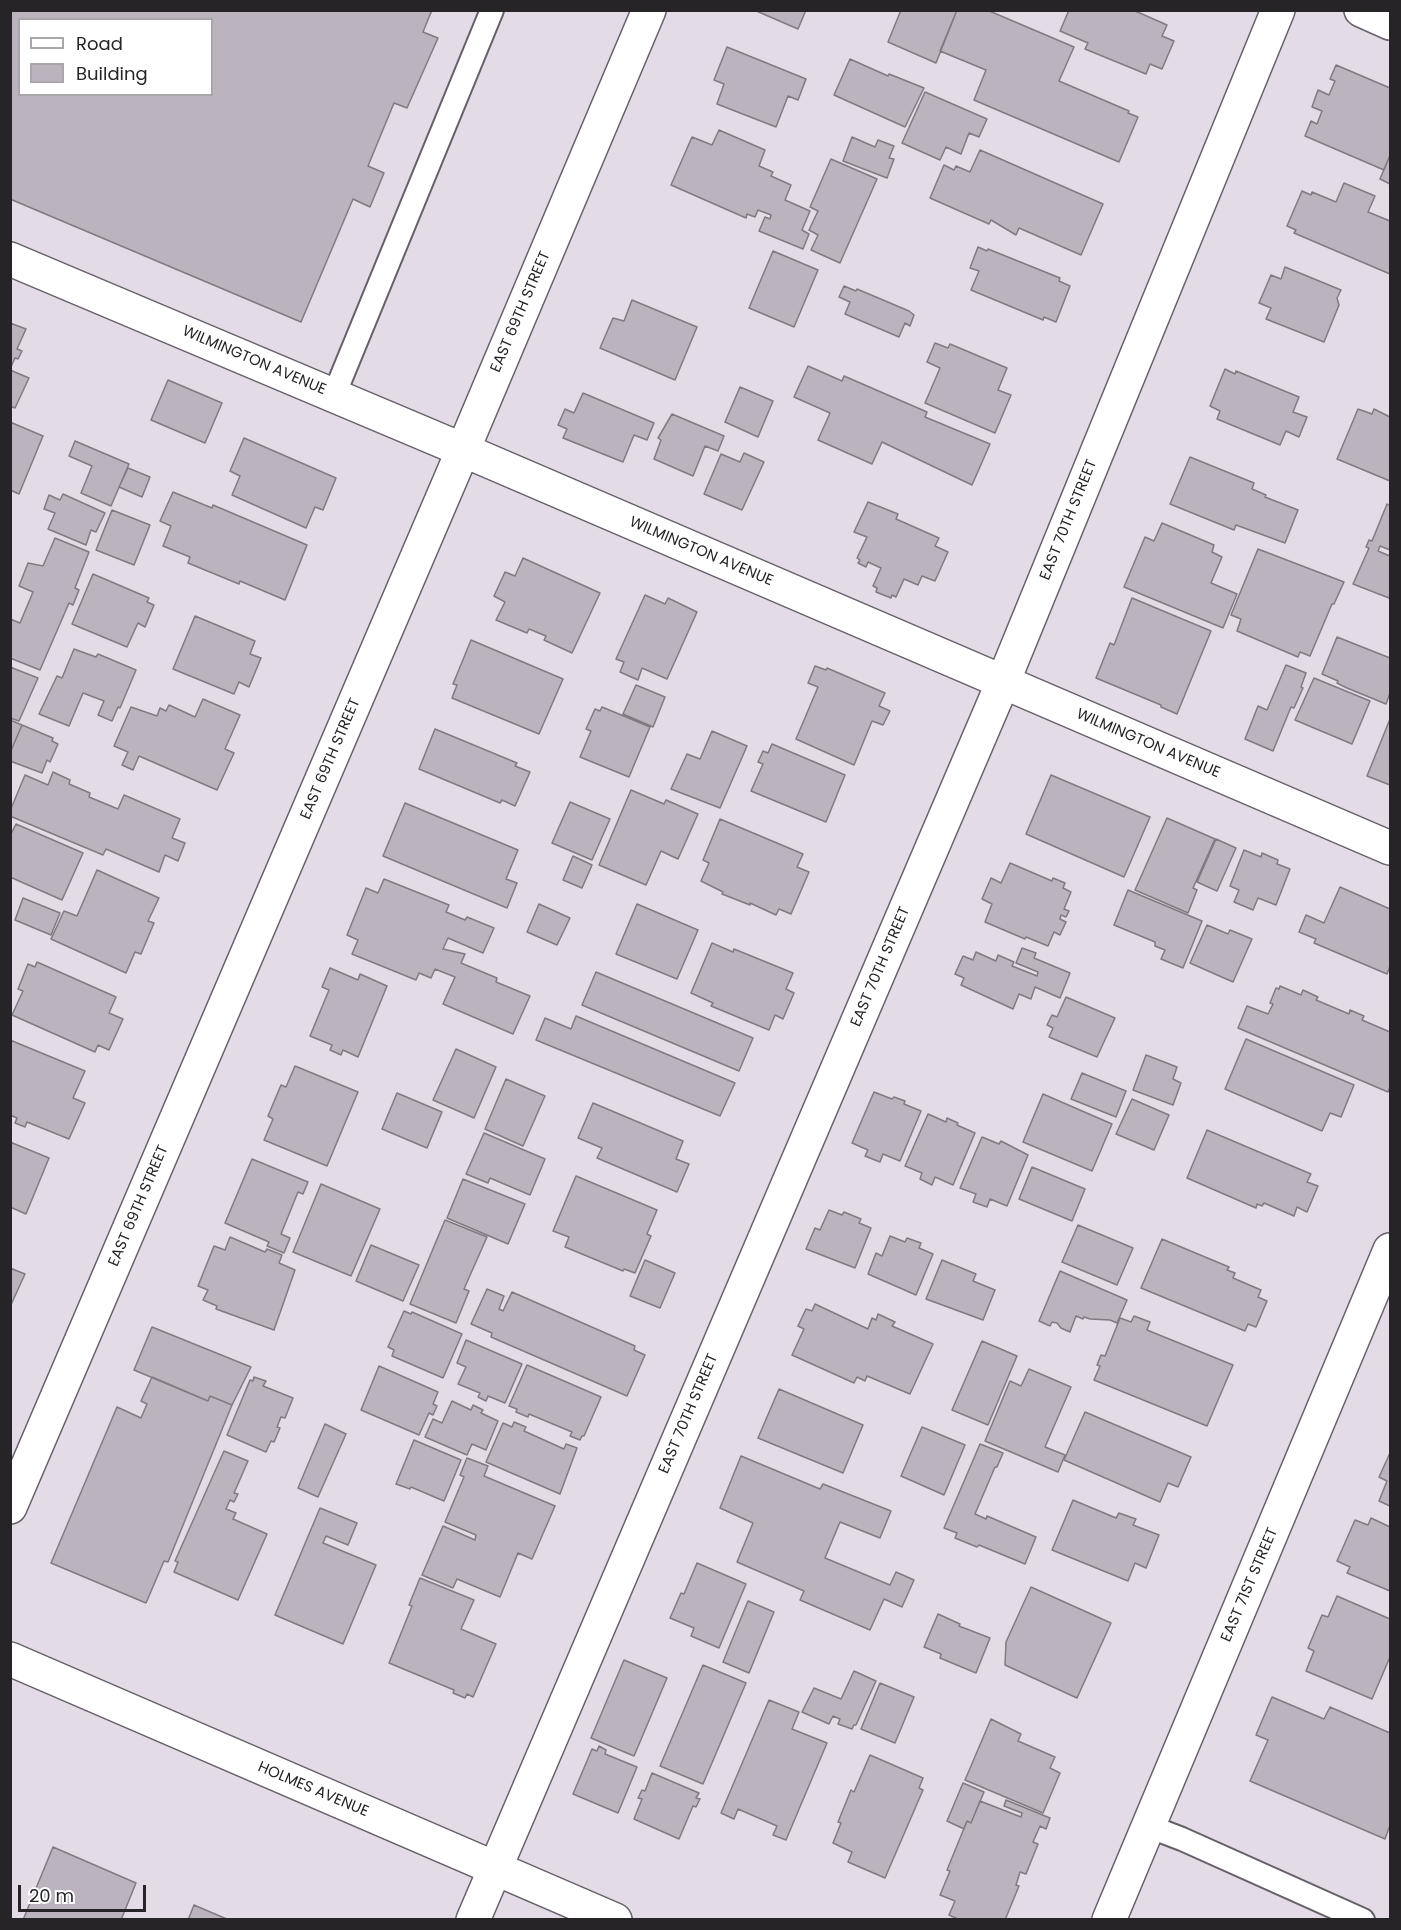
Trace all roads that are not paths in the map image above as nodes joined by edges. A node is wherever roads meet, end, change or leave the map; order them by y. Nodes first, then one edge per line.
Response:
1 (492, 10) edge
2 (649, 10) edge
3 (1278, 10) edge
4 (1362, 10) edge
5 (1390, 23) edge
6 (10, 259) edge
7 (334, 395) junction
8 (463, 450) junction
9 (1003, 682) junction
10 (1390, 849) edge
11 (1390, 1250) edge
12 (10, 1507) edge
13 (10, 1659) edge
14 (1148, 1826) junction
15 (495, 1869) junction
16 (472, 1920) edge
17 (615, 1920) edge
18 (1108, 1920) edge
19 (1363, 1920) edge

1 - 7 lane
2 - 8 street, EAST 69TH STREET
3 - 9 street, EAST 70TH STREET
4 - 5 street
6 - 7 street, WILMINGTON AVENUE
7 - 8 street, WILMINGTON AVENUE
8 - 9 street, WILMINGTON AVENUE
8 - 12 street, EAST 69TH STREET
9 - 10 street, WILMINGTON AVENUE
9 - 15 street, EAST 70TH STREET
11 - 14 street, EAST 71ST STREET
13 - 15 street, HOLMES AVENUE
14 - 18 street, EAST 71ST STREET
14 - 19 lane
15 - 16 street, EAST 70TH STREET
15 - 17 street, HOLMES AVENUE

